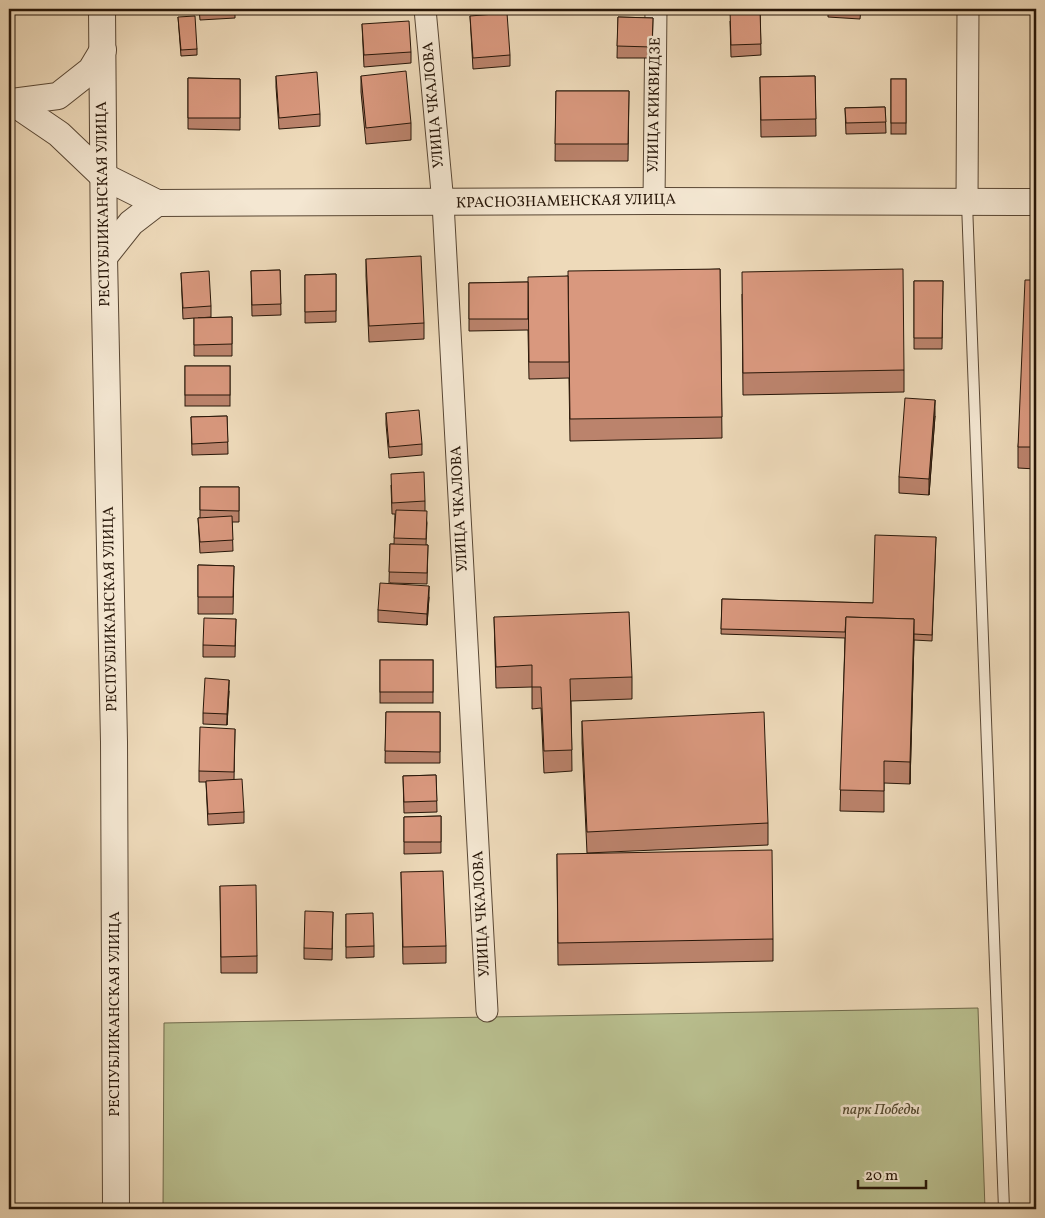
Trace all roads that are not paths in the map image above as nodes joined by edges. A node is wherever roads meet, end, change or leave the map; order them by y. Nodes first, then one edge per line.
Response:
1 (102, 9) edge
2 (425, 9) edge
3 (656, 9) edge
4 (968, 9) edge
5 (103, 50) junction
6 (10, 102) edge
7 (103, 176) junction
8 (654, 201) junction
9 (967, 202) junction
10 (1036, 202) edge
11 (443, 203) junction
12 (157, 204) junction
13 (104, 256) junction
14 (487, 1011) dead end
15 (116, 1209) edge
16 (1004, 1209) edge

1 - 5 street, РЕСПУБЛИКАНСКАЯ УЛИЦА
2 - 11 street, УЛИЦА ЧКАЛОВА
3 - 8 street, УЛИЦА КИКВИДЗЕ
4 - 9 street
5 - 6 street
5 - 7 street, РЕСПУБЛИКАНСКАЯ УЛИЦА
6 - 7 street, КРАСНОЗНАМЕНСКАЯ УЛИЦА
7 - 12 street, КРАСНОЗНАМЕНСКАЯ УЛИЦА
7 - 13 street, РЕСПУБЛИКАНСКАЯ УЛИЦА
8 - 9 street, КРАСНОЗНАМЕНСКАЯ УЛИЦА
8 - 11 street, КРАСНОЗНАМЕНСКАЯ УЛИЦА
9 - 10 street, КРАСНОЗНАМЕНСКАЯ УЛИЦА
9 - 16 lane
11 - 12 street, КРАСНОЗНАМЕНСКАЯ УЛИЦА
11 - 14 street, УЛИЦА ЧКАЛОВА
12 - 13 street
13 - 15 street, РЕСПУБЛИКАНСКАЯ УЛИЦА

